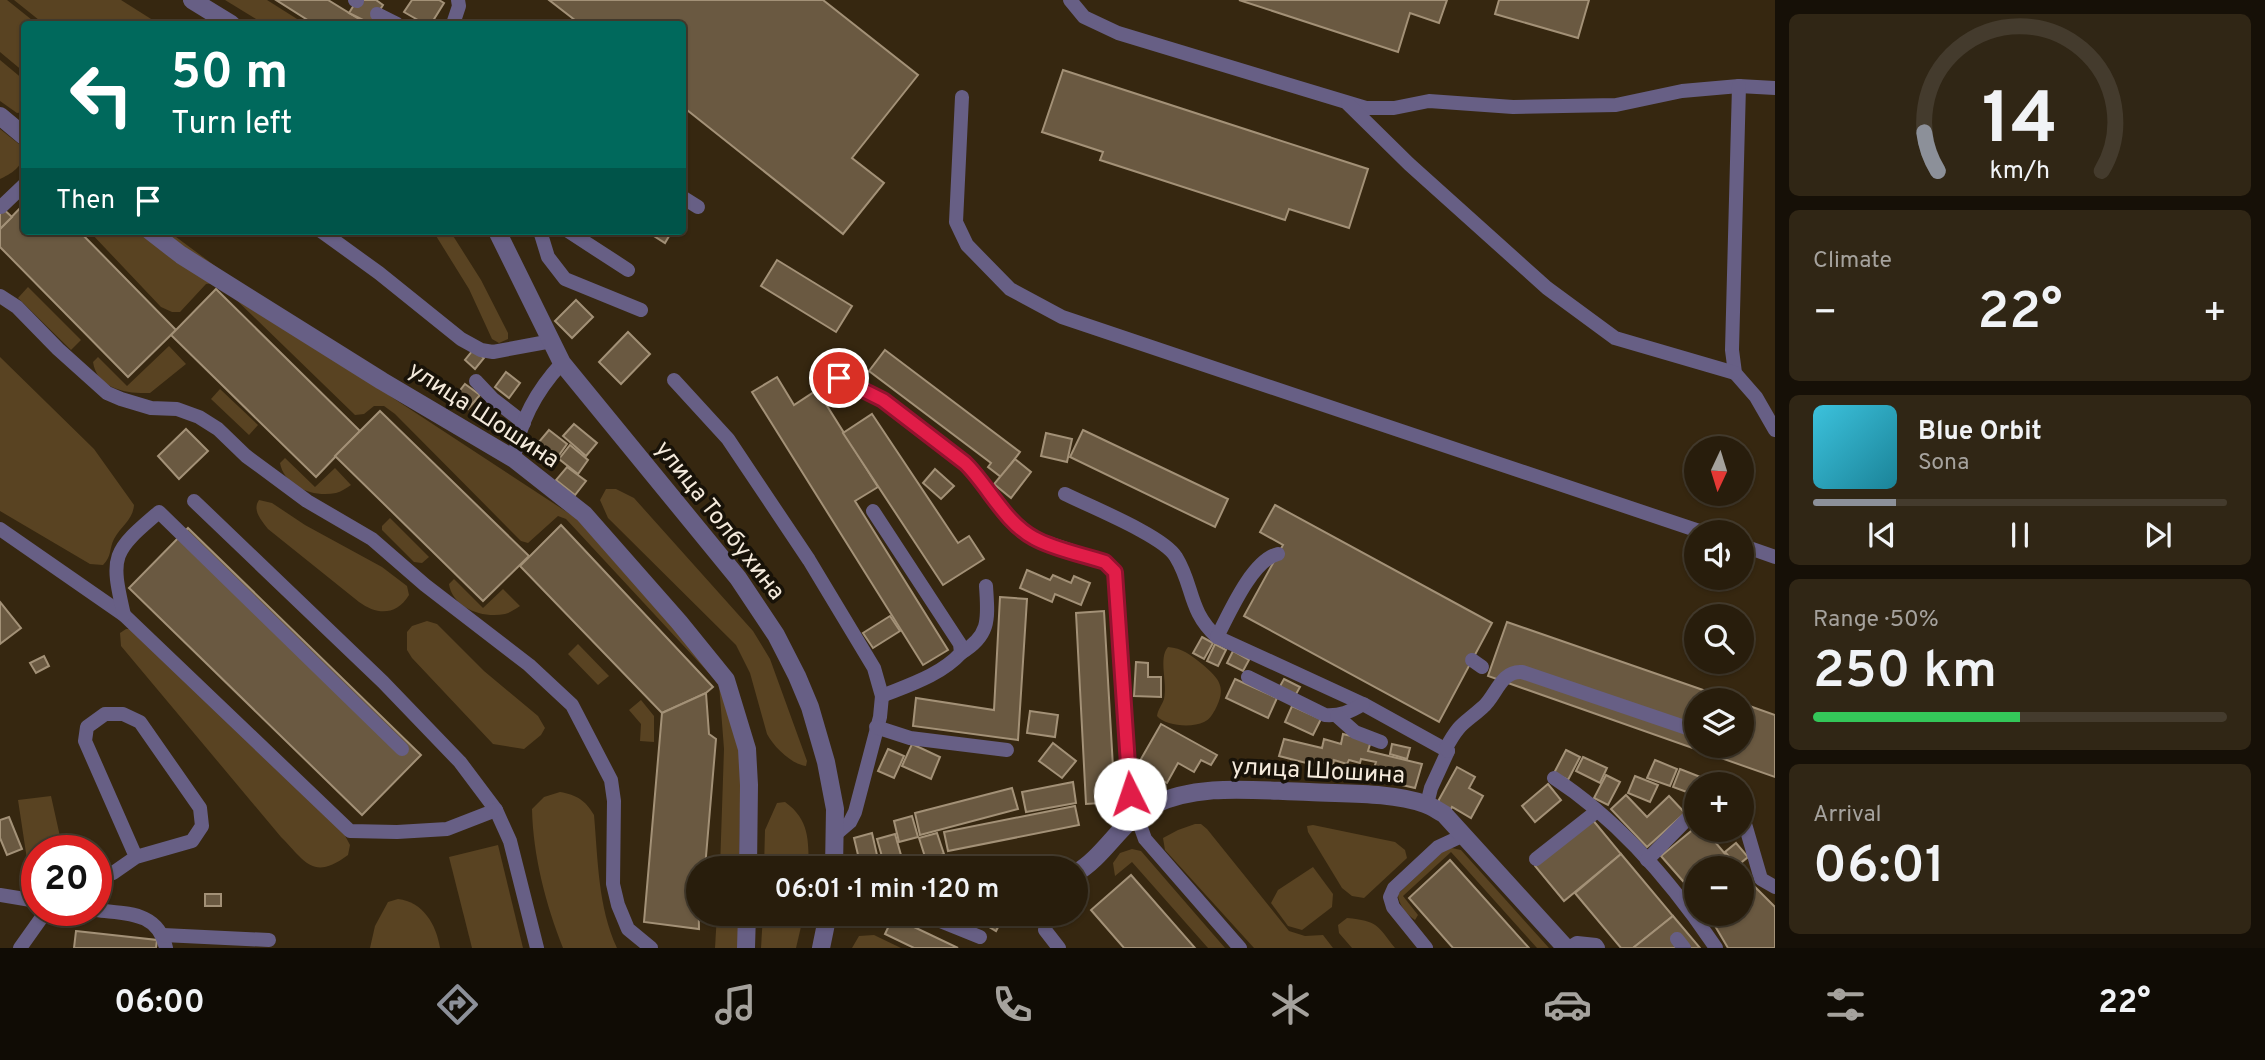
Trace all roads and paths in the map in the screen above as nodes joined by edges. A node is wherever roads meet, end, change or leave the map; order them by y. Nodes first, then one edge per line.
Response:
1 (192, 0) edge
2 (458, 0) edge
3 (1070, 0) edge
4 (377, 14) dead end
5 (226, 21) edge
6 (391, 21) edge
7 (454, 21) edge
8 (1739, 86) junction
9 (1775, 88) edge
10 (962, 97) dead end
11 (1348, 104) junction
12 (0, 116) edge
13 (21, 134) edge
14 (21, 187) edge
15 (686, 200) edge
16 (1, 207) edge
17 (698, 207) dead end
18 (156, 235) edge
19 (327, 235) edge
20 (499, 235) edge
21 (541, 235) edge
22 (574, 235) edge
23 (628, 270) dead end
24 (0, 296) edge
25 (641, 310) dead end
26 (552, 341) junction
27 (562, 363) junction
28 (1735, 373) junction
29 (839, 378) dead end
30 (674, 380) dead end
31 (475, 381) dead end
32 (524, 423) junction
33 (1775, 430) edge
34 (514, 459) junction
35 (1065, 494) dead end
36 (194, 500) dead end
37 (873, 511) dead end
38 (1684, 526) edge
39 (0, 529) edge
40 (1754, 550) edge
41 (1278, 554) dead end
42 (1775, 557) edge
43 (986, 586) dead end
44 (124, 615) junction
45 (1217, 637) junction
46 (961, 653) junction
47 (1248, 677) dead end
48 (882, 696) junction
49 (1363, 704) junction
50 (1337, 716) junction
51 (876, 727) junction
52 (1684, 727) edge
53 (1381, 742) dead end
54 (402, 750) dead end
55 (1007, 751) dead end
56 (1448, 751) junction
57 (1554, 778) dead end
58 (1427, 804) junction
59 (496, 810) junction
60 (1597, 811) junction
61 (1137, 815) junction
62 (1684, 822) edge
63 (836, 834) junction
64 (1464, 835) junction
65 (1750, 842) edge
66 (748, 856) edge
67 (835, 856) edge
68 (136, 857) junction
69 (1536, 859) dead end
70 (1647, 860) junction
71 (1088, 866) edge
72 (112, 873) edge
73 (1775, 887) edge
74 (0, 895) edge
75 (21, 898) edge
76 (112, 913) edge
77 (36, 926) edge
78 (747, 926) edge
79 (826, 926) edge
80 (953, 926) edge
81 (1046, 926) edge
82 (980, 937) dead end
83 (269, 940) dead end
84 (164, 942) edge
85 (20, 948) edge
86 (537, 948) edge
87 (651, 948) edge
88 (746, 948) edge
89 (821, 948) edge
90 (1059, 948) edge
91 (1240, 948) edge
92 (1426, 948) edge
93 (1567, 948) edge
94 (1598, 948) edge
95 (1716, 948) edge

1 - 5 street
2 - 7 lane
3 - 11 lane
4 - 6 lane
8 - 9 lane
8 - 11 lane
8 - 28 lane
10 - 38 lane
11 - 28 lane
12 - 13 street
14 - 16 lane
15 - 17 lane
18 - 34 street, улица Шошина
19 - 26 lane
20 - 26 street, улица Толбухина
21 - 25 lane
22 - 23 lane
24 - 87 lane
26 - 27 street, улица Толбухина
27 - 32 lane
27 - 63 street, улица Толбухина
28 - 33 lane
29 - 61 lane
30 - 48 lane
31 - 32 lane
32 - 34 lane
34 - 66 street, улица Шошина
35 - 45 lane
36 - 59 lane
37 - 46 lane
39 - 44 lane
40 - 42 lane
41 - 45 lane
43 - 46 lane
44 - 54 lane
44 - 59 lane
45 - 49 lane
46 - 48 lane
47 - 50 lane
48 - 51 lane
49 - 50 lane
49 - 56 lane
50 - 53 lane
51 - 55 lane
51 - 63 lane
52 - 56 lane
56 - 58 lane
57 - 60 lane
58 - 61 street, улица Шошина
58 - 64 street, улица Шошина
59 - 86 lane
60 - 69 lane
60 - 70 lane
61 - 71 street, улица Шошина
61 - 91 lane
62 - 70 lane
63 - 67 street, улица Толбухина
64 - 92 lane
64 - 93 street, улица Шошина
65 - 73 lane
68 - 68 lane
68 - 72 lane
70 - 95 lane
74 - 75 lane
76 - 84 lane
77 - 85 lane
78 - 88 street
79 - 89 street
80 - 82 lane
81 - 90 lane
83 - 84 lane
93 - 94 lane

